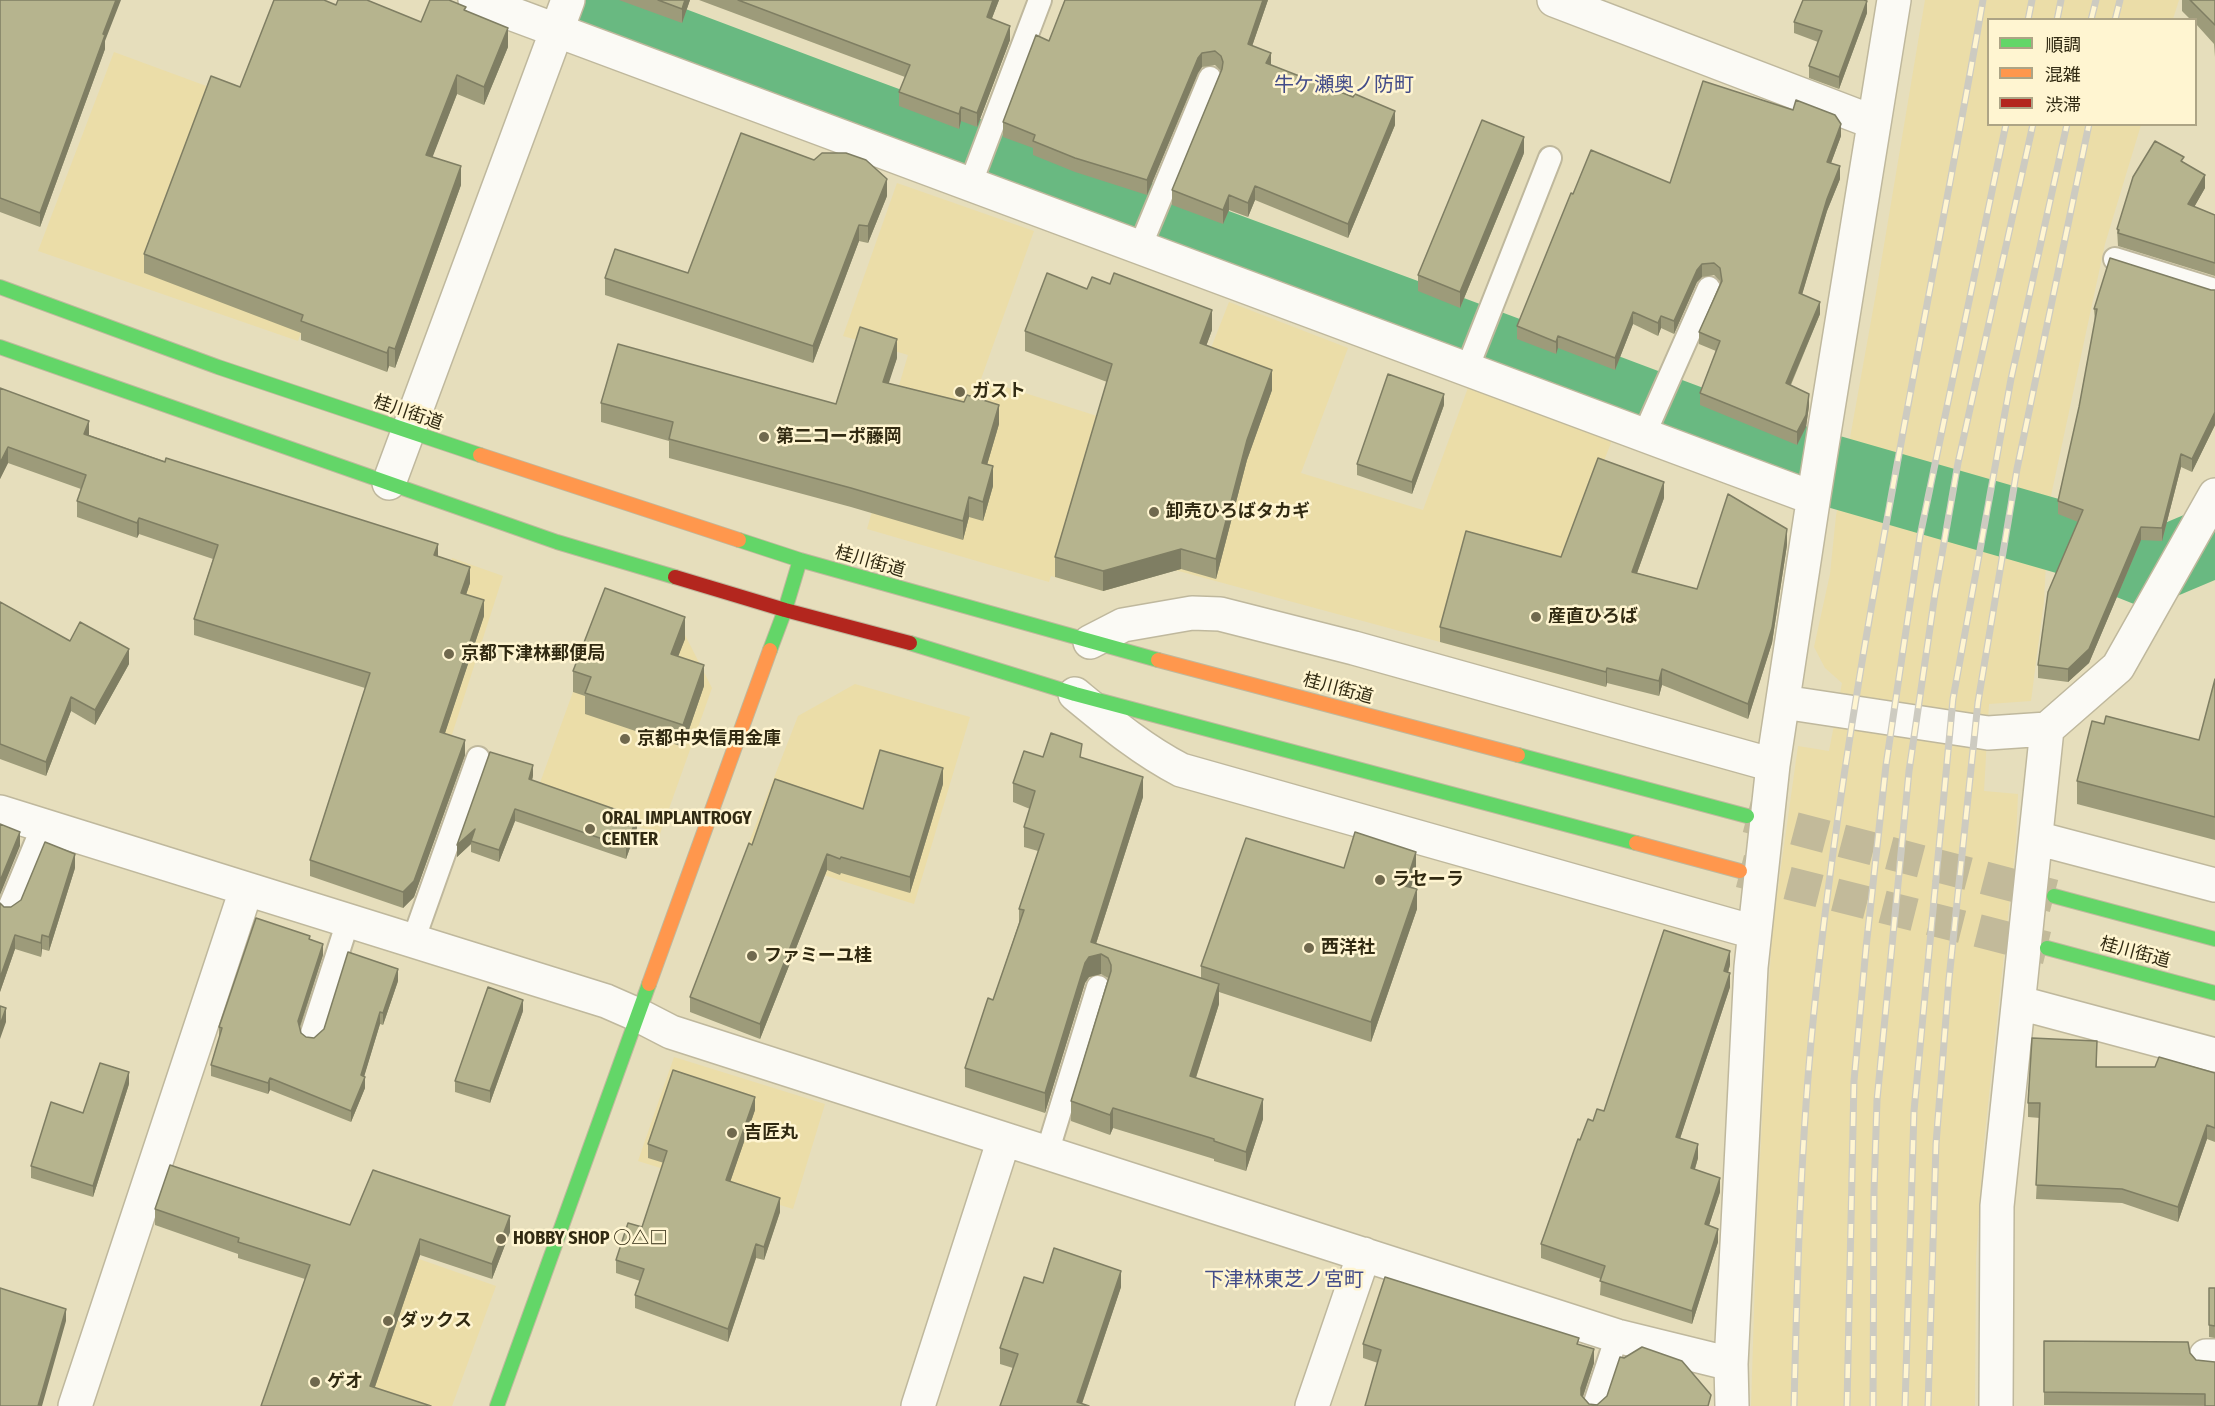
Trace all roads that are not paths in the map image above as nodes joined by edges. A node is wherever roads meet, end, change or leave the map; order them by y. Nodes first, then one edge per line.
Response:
1 (475, 0) edge
2 (568, 0) edge
3 (1040, 0) edge
4 (1554, 0) edge
5 (1893, 0) edge
6 (557, 31) junction
7 (1210, 78) edge
8 (1873, 122) junction
9 (1550, 158) dead end
10 (970, 185) junction
11 (1140, 247) junction
12 (2115, 259) edge
13 (0, 286) edge
14 (1709, 288) dead end
15 (2215, 290) edge
16 (0, 346) edge
17 (1467, 369) junction
18 (408, 432) junction
19 (1644, 435) junction
20 (390, 483) junction
21 (2215, 495) edge
22 (1814, 496) junction
23 (800, 561) junction
24 (785, 610) junction
25 (1090, 642) junction
26 (1076, 694) junction
27 (1783, 702) junction
28 (2047, 729) junction
29 (478, 758) dead end
30 (1773, 765) junction
31 (0, 812) edge
32 (1747, 816) tunnel mouth
33 (43, 826) junction
34 (2036, 838) junction
35 (1740, 871) tunnel mouth
36 (2215, 885) edge
37 (246, 890) junction
38 (2054, 896) tunnel mouth
39 (9, 908) edge
40 (348, 921) junction
41 (1754, 932) junction
42 (2215, 939) edge
43 (413, 941) junction
44 (2047, 948) tunnel mouth
45 (1098, 987) edge
46 (2215, 993) edge
47 (2019, 1003) junction
48 (638, 1015) junction
49 (311, 1036) edge
50 (2215, 1055) edge
51 (1005, 1139) junction
52 (1047, 1153) junction
53 (1364, 1254) junction
54 (1617, 1336) junction
55 (1731, 1364) junction
56 (75, 1406) edge
57 (497, 1406) edge
58 (918, 1406) edge
59 (1312, 1406) edge
60 (1594, 1406) edge
61 (1732, 1406) edge
62 (1996, 1406) edge

1 - 6 street
2 - 6 street
3 - 10 lane
4 - 8 street
5 - 8 street
6 - 10 street
6 - 18 street
7 - 11 lane
8 - 22 street
9 - 17 lane
10 - 11 street
11 - 17 street
12 - 15 lane
13 - 18 street, 桂川街道
14 - 19 lane
16 - 20 street
17 - 19 street
18 - 20 street
18 - 23 street, 桂川街道
19 - 22 street
20 - 24 street
21 - 28 street
22 - 27 street
23 - 24 street
23 - 25 street, 桂川街道
24 - 26 street
24 - 48 street
25 - 30 street
25 - 32 street, 桂川街道
26 - 35 street
26 - 41 street
27 - 28 street
27 - 30 street
28 - 34 street
29 - 43 lane
30 - 41 street
31 - 33 street
33 - 37 street
33 - 39 lane
34 - 36 street
34 - 47 street
37 - 40 street
37 - 56 street
38 - 42 street, 桂川街道
40 - 43 street
40 - 49 lane
41 - 55 street
43 - 48 street
44 - 46 street, 桂川街道
45 - 52 lane
47 - 50 street
47 - 62 street
48 - 51 street
48 - 57 street
51 - 52 street
51 - 58 street
52 - 53 street
53 - 54 street
53 - 59 street
54 - 55 street
54 - 60 lane
55 - 61 street

